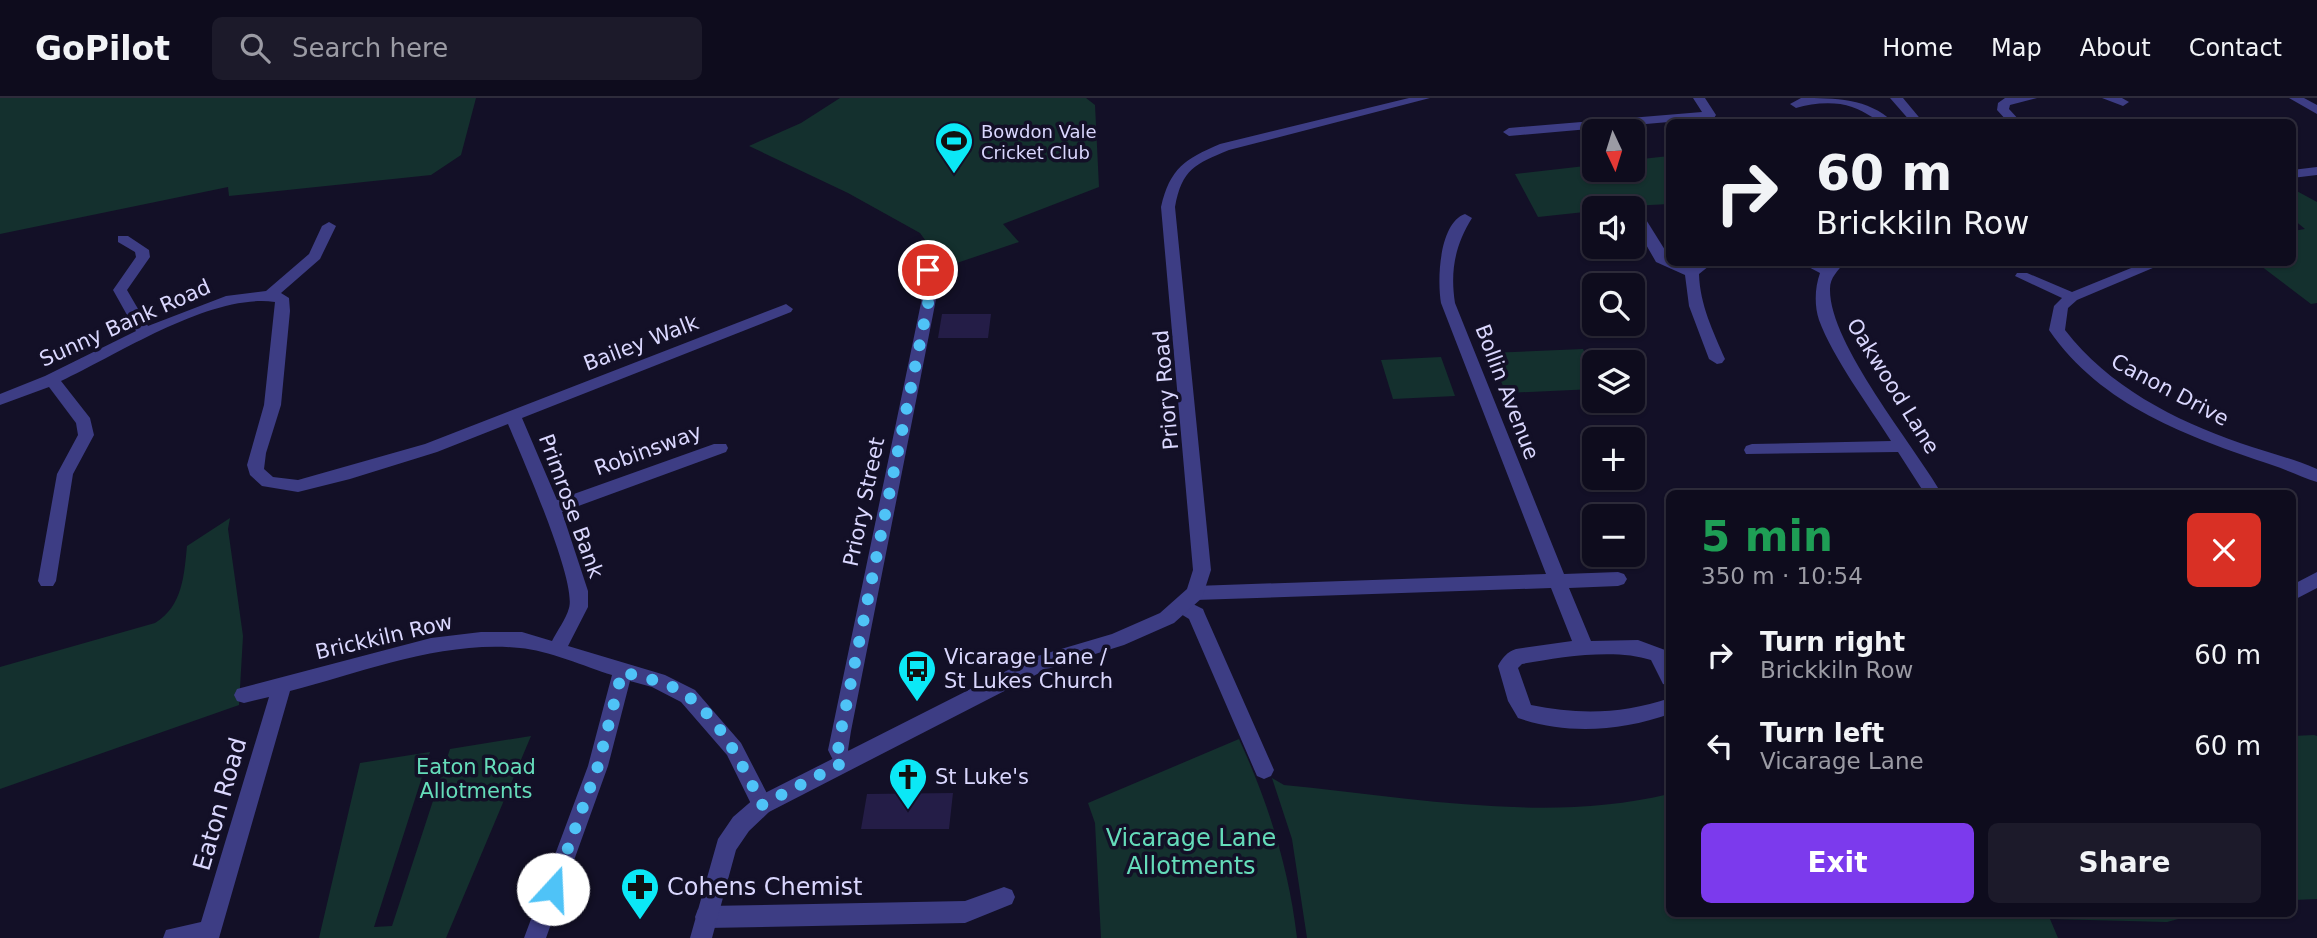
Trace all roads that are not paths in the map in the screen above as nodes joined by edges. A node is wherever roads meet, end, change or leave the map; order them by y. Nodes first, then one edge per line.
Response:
1 (1424, 98) edge
2 (1699, 98) edge
3 (1896, 98) edge
4 (2031, 98) edge
5 (2108, 98) edge
6 (2295, 98) edge
7 (2123, 102) dead end
8 (1796, 104) dead end
9 (2317, 110) edge
10 (1713, 119) edge
11 (1884, 119) edge
12 (1914, 119) edge
13 (2012, 119) edge
14 (1666, 122) edge
15 (1509, 132) dead end
16 (2317, 171) edge
17 (2296, 174) edge
18 (1465, 218) dead end
19 (329, 226) dead end
20 (1645, 231) edge
21 (123, 239) dead end
22 (917, 255) dead end
23 (1666, 261) edge
24 (1676, 266) edge
25 (1702, 266) edge
26 (2150, 266) edge
27 (1833, 267) edge
28 (1692, 273) junction
29 (2022, 276) dead end
30 (271, 294) junction
31 (2072, 297) junction
32 (786, 309) dead end
33 (145, 333) junction
34 (1717, 359) dead end
35 (52, 380) junction
36 (0, 400) edge
37 (513, 416) junction
38 (1903, 446) junction
39 (720, 448) dead end
40 (1752, 450) dead end
41 (2317, 476) edge
42 (1931, 490) edge
43 (552, 509) junction
44 (1618, 579) dead end
45 (1557, 580) junction
46 (47, 581) dead end
47 (2315, 584) edge
48 (2296, 592) edge
49 (1189, 599) junction
50 (1584, 648) junction
51 (557, 650) junction
52 (1666, 670) edge
53 (622, 672) junction
54 (282, 685) junction
55 (244, 695) dead end
56 (1666, 707) edge
57 (844, 762) junction
58 (1264, 770) dead end
59 (762, 805) junction
60 (1004, 897) dead end
61 (704, 928) edge
62 (209, 935) edge
63 (174, 938) edge
64 (535, 938) edge

1 - 49 street, Priory Road
2 - 10 street
3 - 12 street
4 - 13 street
5 - 7 street
6 - 9 street
8 - 11 street
14 - 15 street
16 - 17 street
18 - 45 street, Bollin Avenue
19 - 30 street
20 - 23 street
21 - 33 street
22 - 57 street, Priory Street
24 - 28 street
25 - 28 street
26 - 31 street
27 - 38 street, Oakwood Lane
28 - 34 street
29 - 31 street
30 - 33 street, Sunny Bank Road
30 - 37 street
31 - 41 street, Canon Drive
32 - 37 street, Bailey Walk
33 - 35 street, Sunny Bank Road
35 - 36 street, Sunny Bank Road
35 - 46 street
37 - 43 street, Primrose Bank
38 - 40 street
38 - 42 street, Oakwood Lane
39 - 43 street, Robinsway
43 - 51 street, Primrose Bank
44 - 45 street
45 - 49 street
45 - 50 street, Bollin Avenue
47 - 48 street
49 - 57 street
49 - 58 street
50 - 52 street
50 - 56 street
51 - 53 street, Brickkiln Row
51 - 54 street, Brickkiln Row
53 - 59 street, Brickkiln Row
53 - 64 street
54 - 55 street, Brickkiln Row
54 - 62 street, Eaton Road
57 - 59 street
59 - 61 street
60 - 61 street
62 - 63 street

